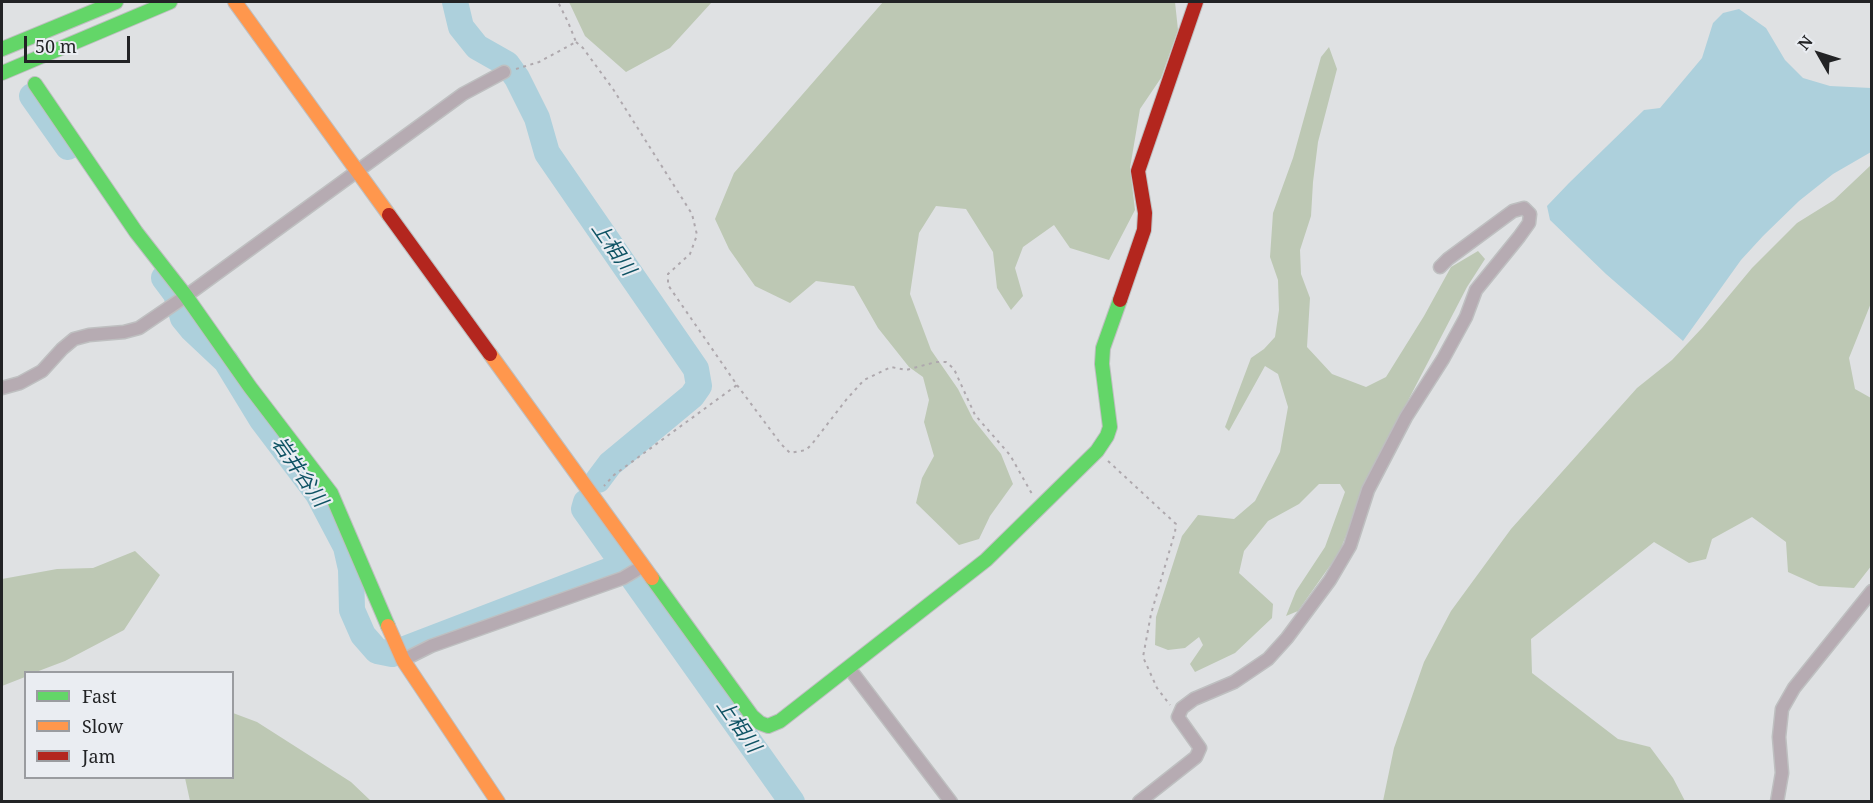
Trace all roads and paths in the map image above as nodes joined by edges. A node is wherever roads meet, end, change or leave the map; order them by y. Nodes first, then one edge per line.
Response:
1 (116, 2) edge
2 (170, 2) edge
3 (235, 2) edge
4 (558, 2) edge
5 (1196, 2) edge
6 (576, 42) junction
7 (2, 49) edge
8 (504, 72) joint
9 (2, 73) edge
10 (35, 84) dead end
11 (357, 171) junction
12 (1440, 267) dead end
13 (186, 296) junction
14 (737, 385) junction
15 (2, 388) edge
16 (1097, 451) junction
17 (594, 497) junction
18 (1040, 507) junction
19 (640, 568) junction
20 (1872, 591) edge
21 (401, 654) junction
22 (849, 668) junction
23 (1182, 708) junction
24 (498, 801) edge
25 (951, 801) edge
26 (1138, 801) edge
27 (1778, 801) edge

1 - 7 main road
2 - 9 main road
3 - 11 main road
4 - 6 path
5 - 16 main road
6 - 8 path
6 - 14 path
8 - 11 street
10 - 13 main road
11 - 13 street
11 - 17 main road
12 - 23 street
13 - 15 street
13 - 21 main road
14 - 17 path
14 - 18 path
16 - 18 main road
16 - 23 path
17 - 19 main road
18 - 22 main road
19 - 21 street
19 - 22 main road
20 - 27 street
21 - 24 main road
22 - 25 street
23 - 26 street

